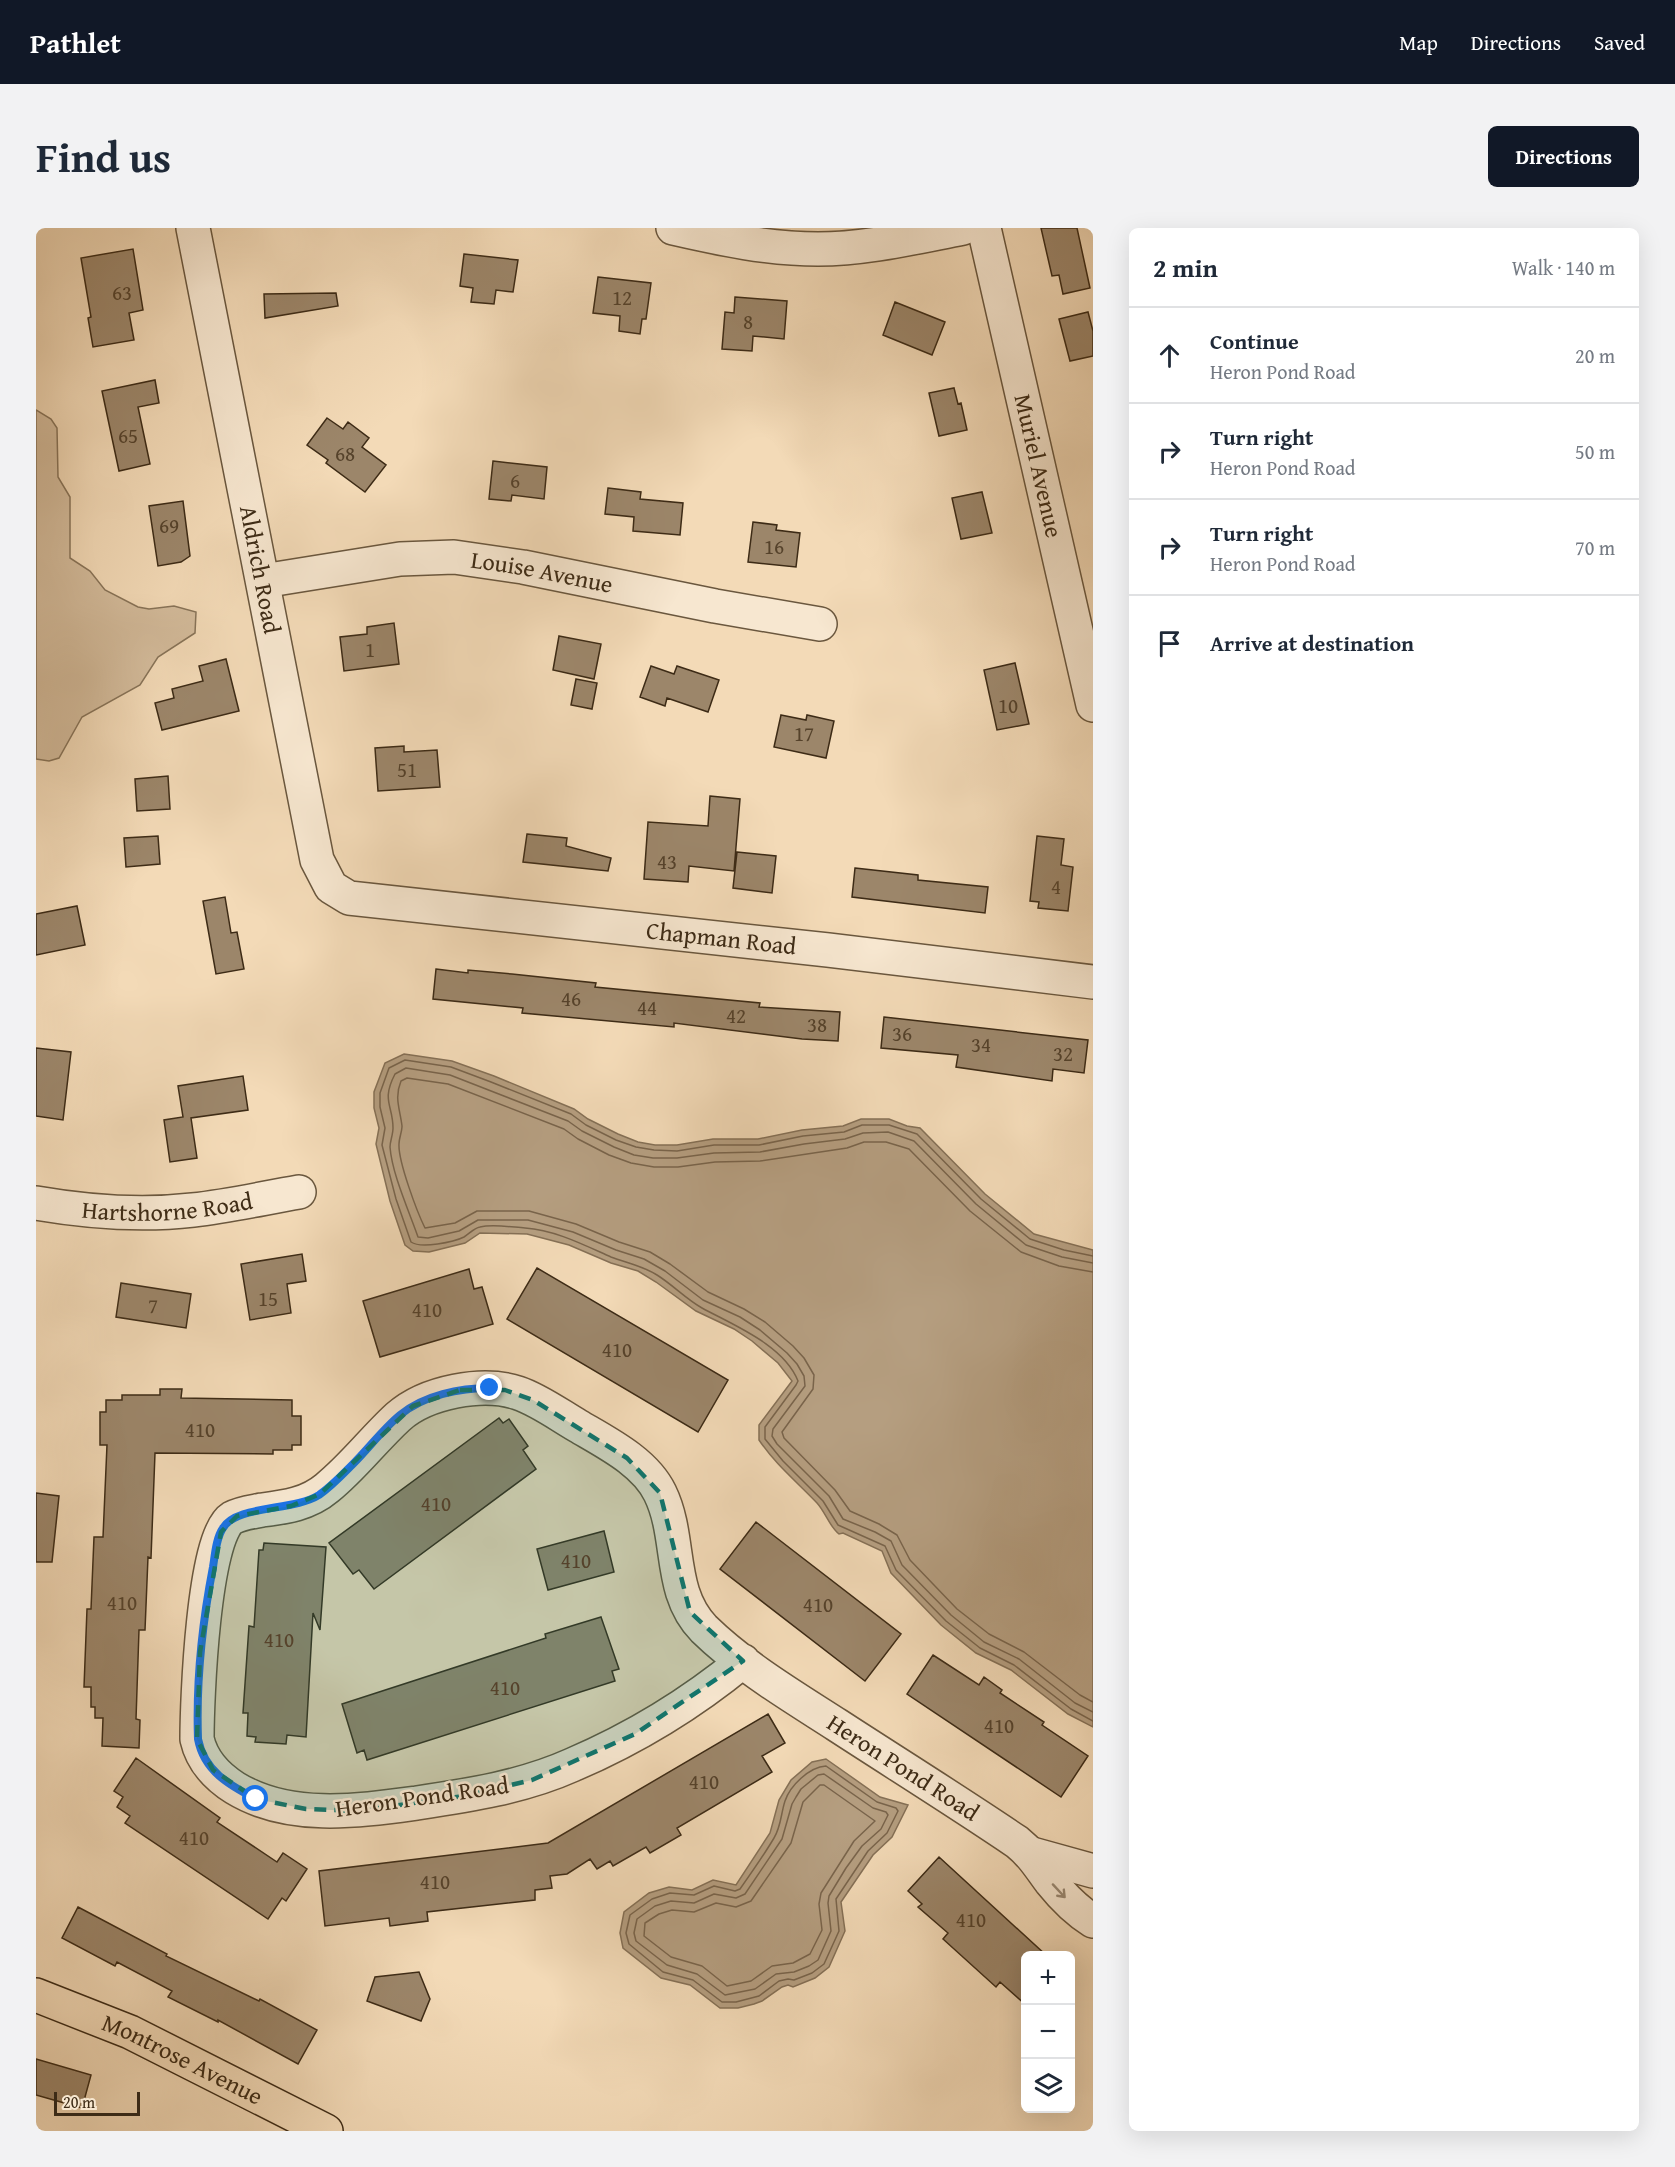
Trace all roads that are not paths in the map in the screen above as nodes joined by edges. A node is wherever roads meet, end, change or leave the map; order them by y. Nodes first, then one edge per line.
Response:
1 (193, 228) edge
2 (673, 228) edge
3 (963, 228) edge
4 (984, 228) edge
5 (263, 581) junction
6 (820, 624) dead end
7 (1093, 705) edge
8 (349, 898) joint
9 (1093, 982) edge
10 (299, 1192) dead end
11 (36, 1203) edge
12 (743, 1661) junction
13 (1032, 1854) junction
14 (1093, 1871) edge
15 (1093, 1921) edge
16 (36, 1995) edge
17 (326, 2131) edge

1 - 5 street, Aldrich Road
2 - 3 street
4 - 7 street, Muriel Avenue
5 - 6 street, Louise Avenue
5 - 8 street, Aldrich Road
8 - 9 street, Chapman Road
10 - 11 street, Hartshorne Road
12 - 12 street, Heron Pond Road
12 - 13 street, Heron Pond Road
13 - 14 street, Heron Pond Road
13 -> 15 street, Heron Pond Road
16 - 17 main road, Montrose Avenue

